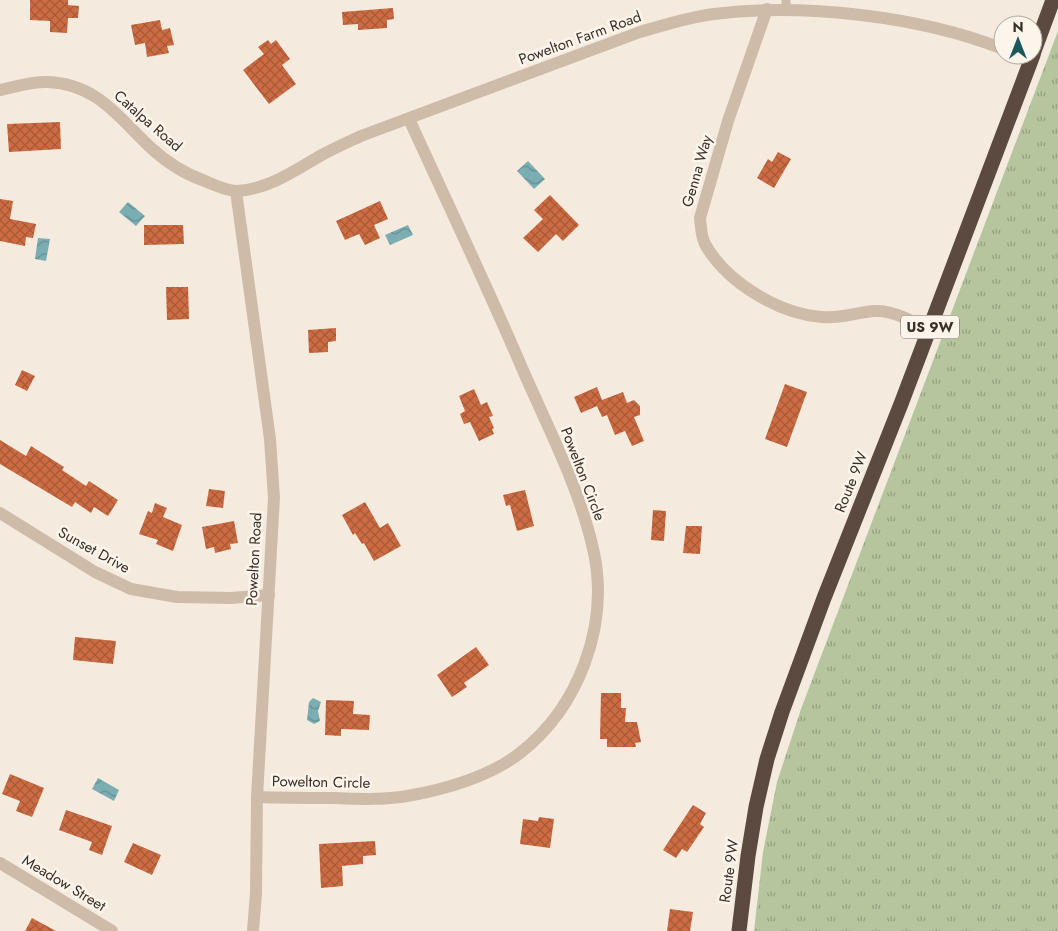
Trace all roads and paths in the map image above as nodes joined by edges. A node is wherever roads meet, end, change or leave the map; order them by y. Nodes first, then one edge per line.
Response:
1 (1053, 0) edge
2 (786, 5) edge
3 (766, 10) junction
4 (1043, 23) edge
5 (993, 45) edge
6 (1026, 65) edge
7 (0, 90) edge
8 (409, 119) junction
9 (236, 191) junction
10 (929, 330) junction
11 (0, 513) edge
12 (269, 595) junction
13 (257, 797) junction
14 (0, 863) edge
15 (112, 931) edge
16 (253, 931) edge
17 (739, 931) edge

1 - 4 highway, Route 9W / US 9W
2 - 3 street, Powelton Farm Road
2 - 5 street, Powelton Farm Road
3 - 8 street, Powelton Farm Road
3 - 10 street, Genna Way
6 - 10 highway, Route 9W / US 9W
7 - 9 street, Catalpa Road
8 - 9 street, Catalpa Road
8 - 13 street, Powelton Circle
9 - 12 street, Powelton Road
10 - 17 highway, Route 9W / US 9W
11 - 12 street, Sunset Drive
12 - 13 street, Powelton Road
13 - 16 street, Powelton Road
14 - 15 street, Meadow Street

